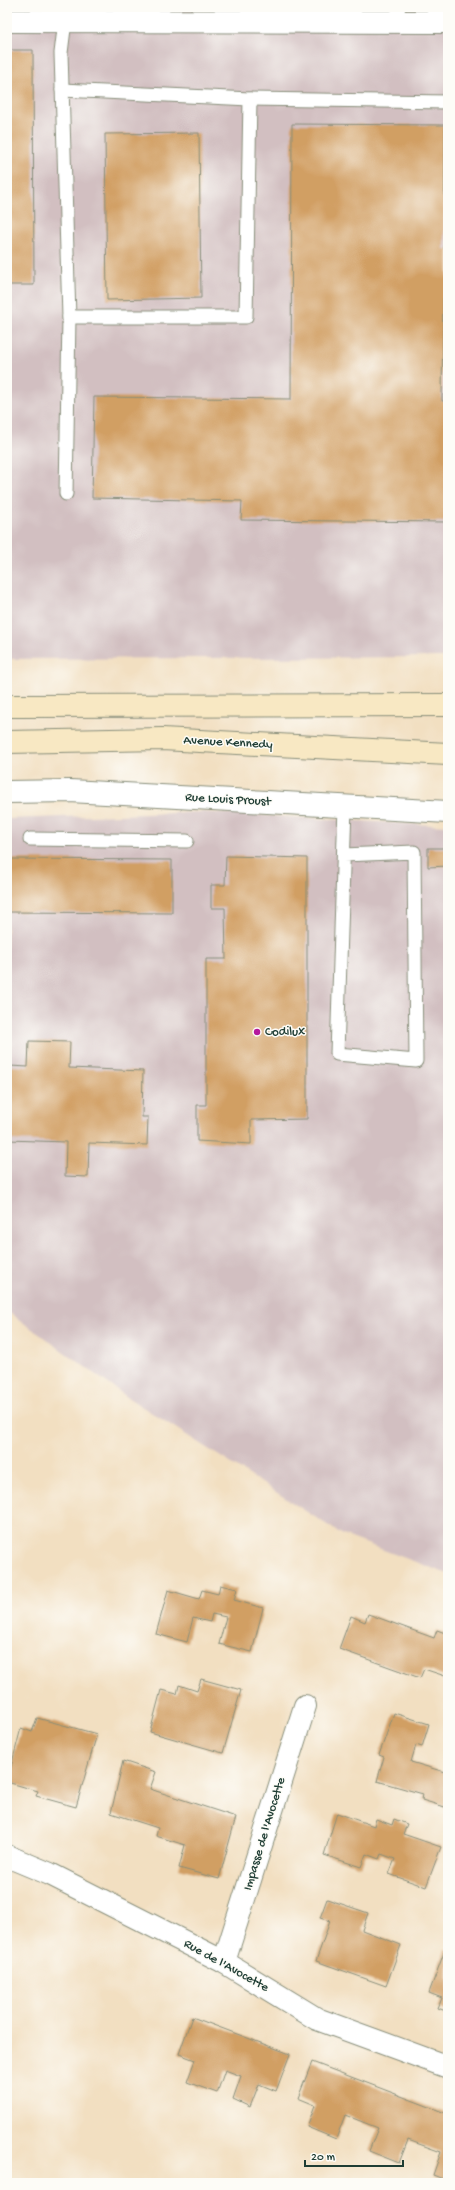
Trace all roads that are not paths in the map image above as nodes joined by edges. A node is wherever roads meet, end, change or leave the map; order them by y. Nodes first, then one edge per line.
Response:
1 (66, 14) edge
2 (397, 14) edge
3 (7, 21) edge
4 (448, 22) edge
5 (62, 90) junction
6 (250, 99) junction
7 (448, 102) edge
8 (69, 317) junction
9 (66, 494) dead end
10 (448, 705) edge
11 (7, 706) edge
12 (7, 742) edge
13 (448, 754) edge
14 (7, 792) edge
15 (345, 806) junction
16 (448, 812) edge
17 (30, 839) dead end
18 (187, 841) dead end
19 (344, 855) junction
20 (305, 1706) dead end
21 (7, 1856) edge
22 (224, 1962) junction
23 (448, 2067) edge

1 - 2 street
1 - 3 street
1 - 5 lane
2 - 4 street
5 - 6 lane
5 - 8 lane
6 - 7 lane
6 - 8 lane
8 - 9 lane
10 - 11 main road
12 - 13 main road, Avenue Kennedy
14 - 15 street, Rue Louis Proust
15 - 16 street, Rue Louis Proust
15 - 19 lane
17 - 18 lane
19 - 19 lane
20 - 22 street, Impasse de l'Avocette
21 - 22 street, Rue de l'Avocette
22 - 23 street, Rue de l'Avocette

